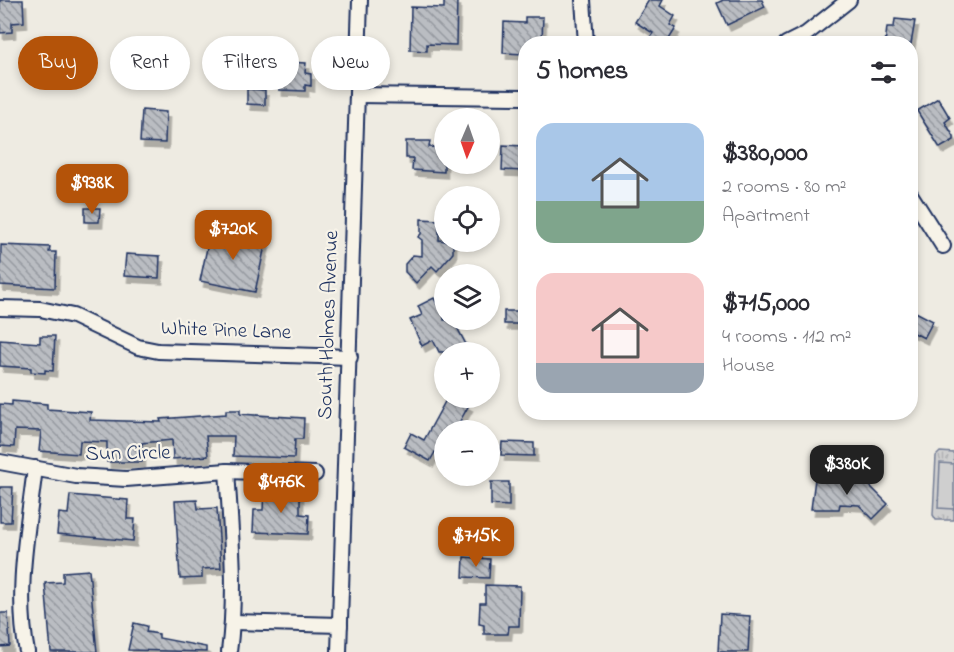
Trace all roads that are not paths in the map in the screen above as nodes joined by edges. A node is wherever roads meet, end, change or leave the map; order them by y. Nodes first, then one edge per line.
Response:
1 (360, 0) edge
2 (583, 0) edge
3 (849, 0) edge
4 (585, 36) edge
5 (812, 36) edge
6 (357, 95) junction
7 (518, 97) edge
8 (918, 207) edge
9 (943, 246) dead end
10 (0, 308) edge
11 (350, 357) junction
12 (0, 462) edge
13 (34, 468) junction
14 (227, 471) junction
15 (315, 474) dead end
16 (233, 622) junction
17 (340, 625) junction
18 (27, 652) edge
19 (229, 652) edge
20 (339, 652) edge

1 - 6 street, South Holmes Avenue
2 - 4 street
3 - 5 street
6 - 7 street
6 - 11 street, South Holmes Avenue
8 - 9 street
10 - 11 street, White Pine Lane
11 - 17 street, South Holmes Avenue
12 - 13 street, Sun Circle
13 - 14 street, Sun Circle
13 - 18 street
14 - 15 street, Sun Circle
14 - 16 street
16 - 17 street
16 - 19 street
17 - 20 street, South Holmes Avenue

